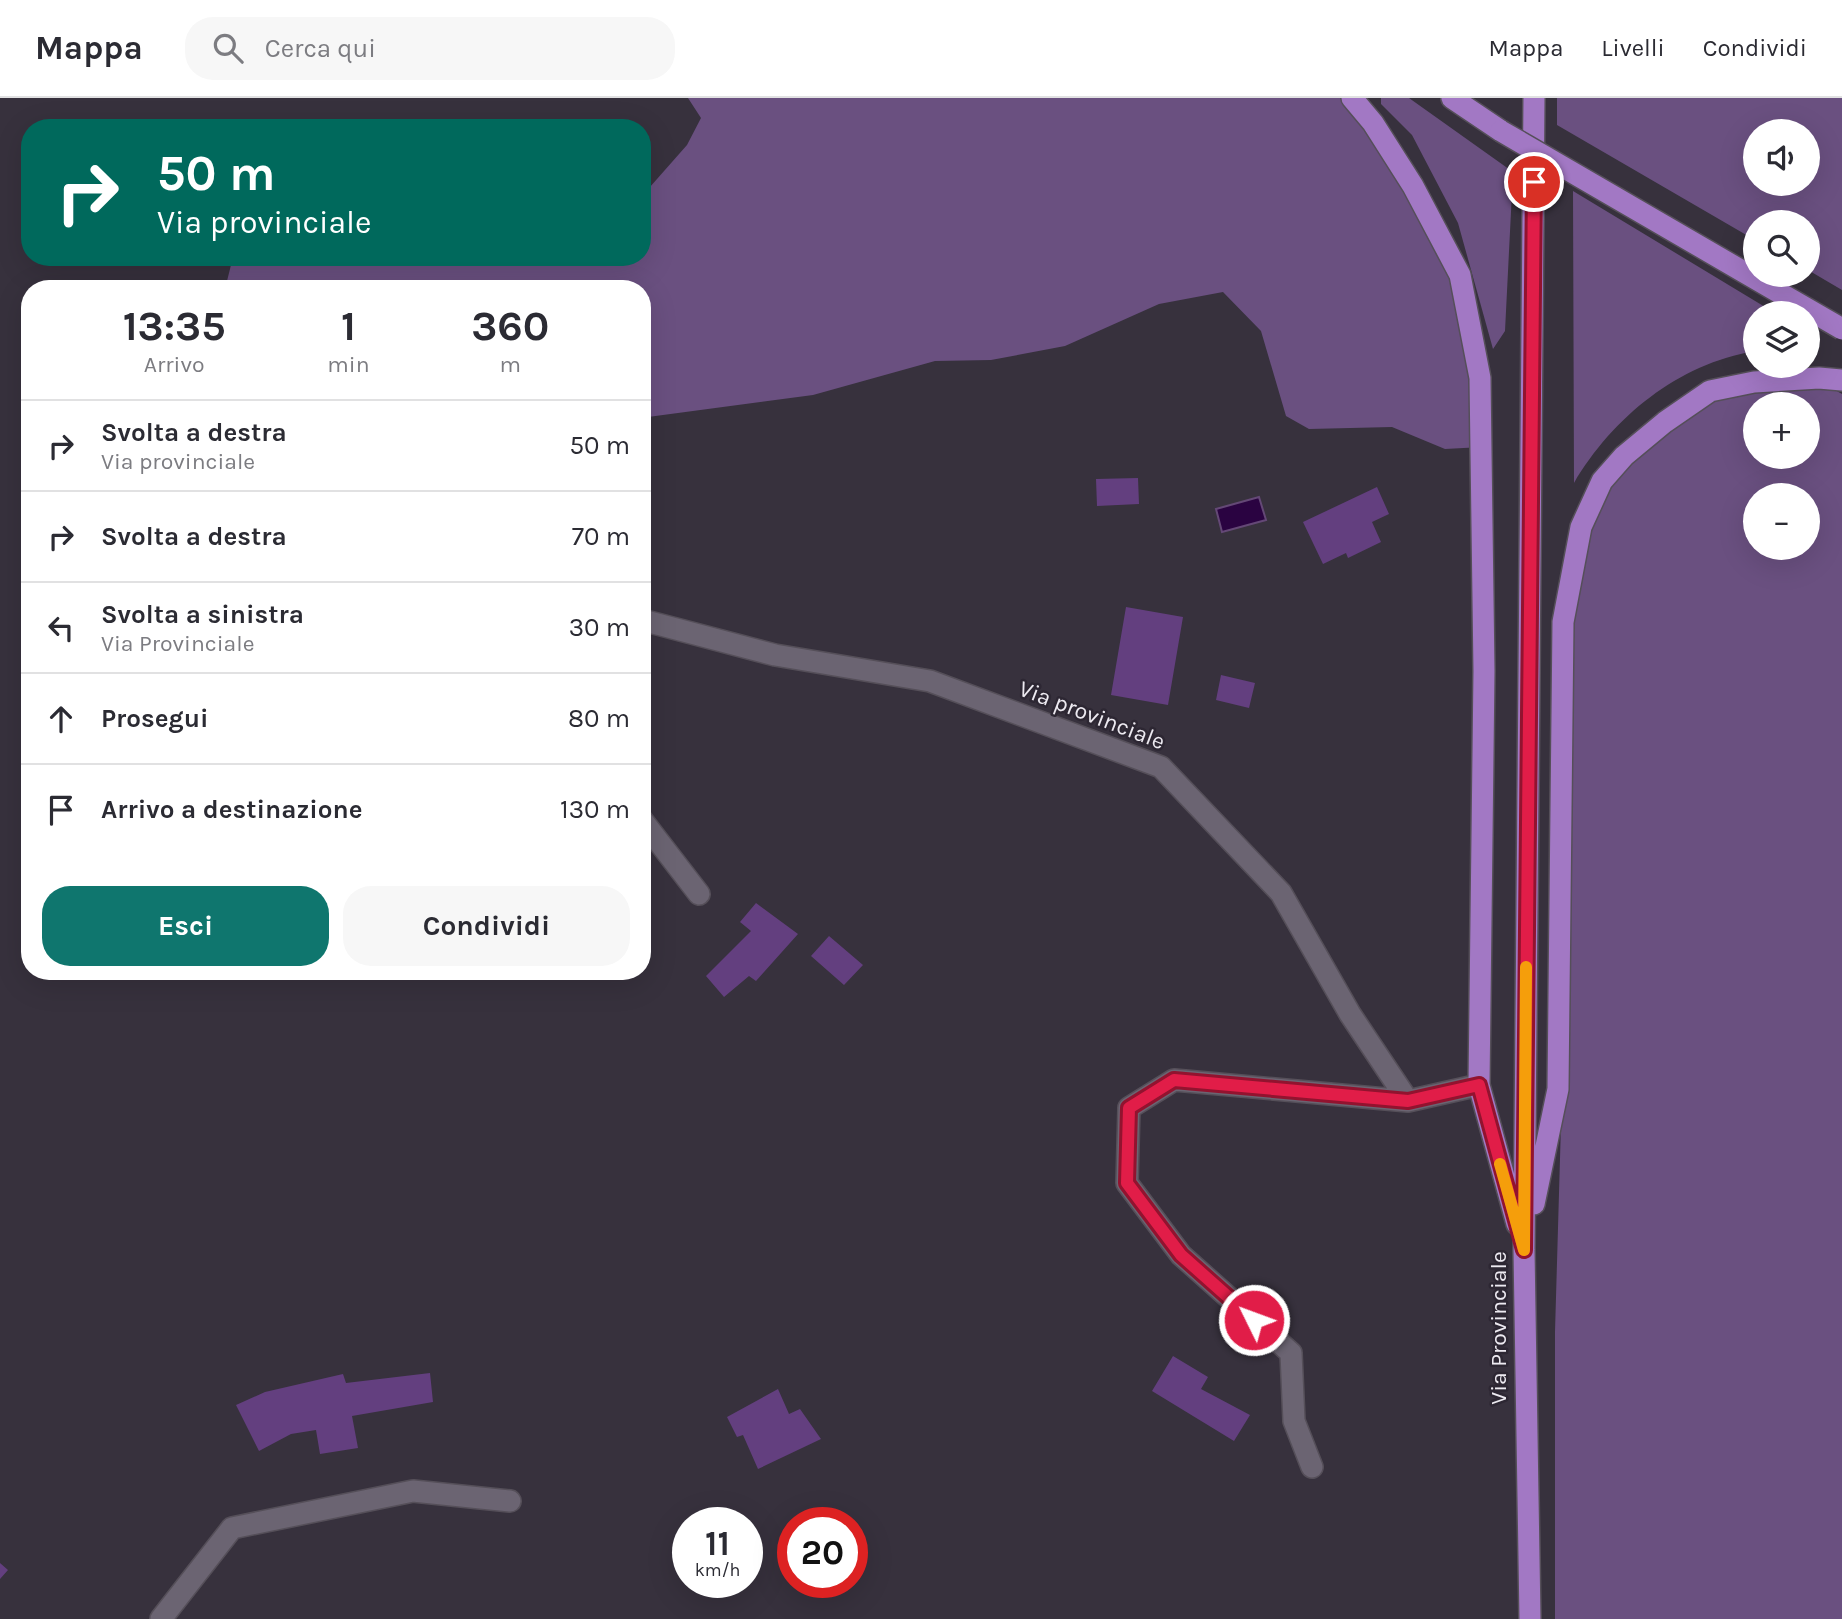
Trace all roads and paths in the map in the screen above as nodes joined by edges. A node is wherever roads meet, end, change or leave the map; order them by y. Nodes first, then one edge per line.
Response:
1 (1352, 98) edge
2 (1452, 98) edge
3 (1534, 98) edge
4 (1842, 330) edge
5 (1842, 380) edge
6 (651, 622) edge
7 (651, 832) edge
8 (699, 894) dead end
9 (1479, 1085) junction
10 (1408, 1101) junction
11 (1524, 1250) junction
12 (1312, 1466) dead end
13 (510, 1501) dead end
14 (161, 1619) edge
15 (1530, 1619) edge

1 - 9 main road
2 - 4 main road, bridge
3 - 11 main road, Via Provinciale
5 - 11 main road
6 - 10 lane, Via provinciale
7 - 8 lane
9 - 10 lane
9 - 11 main road
10 - 12 lane
11 - 15 main road, Via Provinciale
13 - 14 lane

